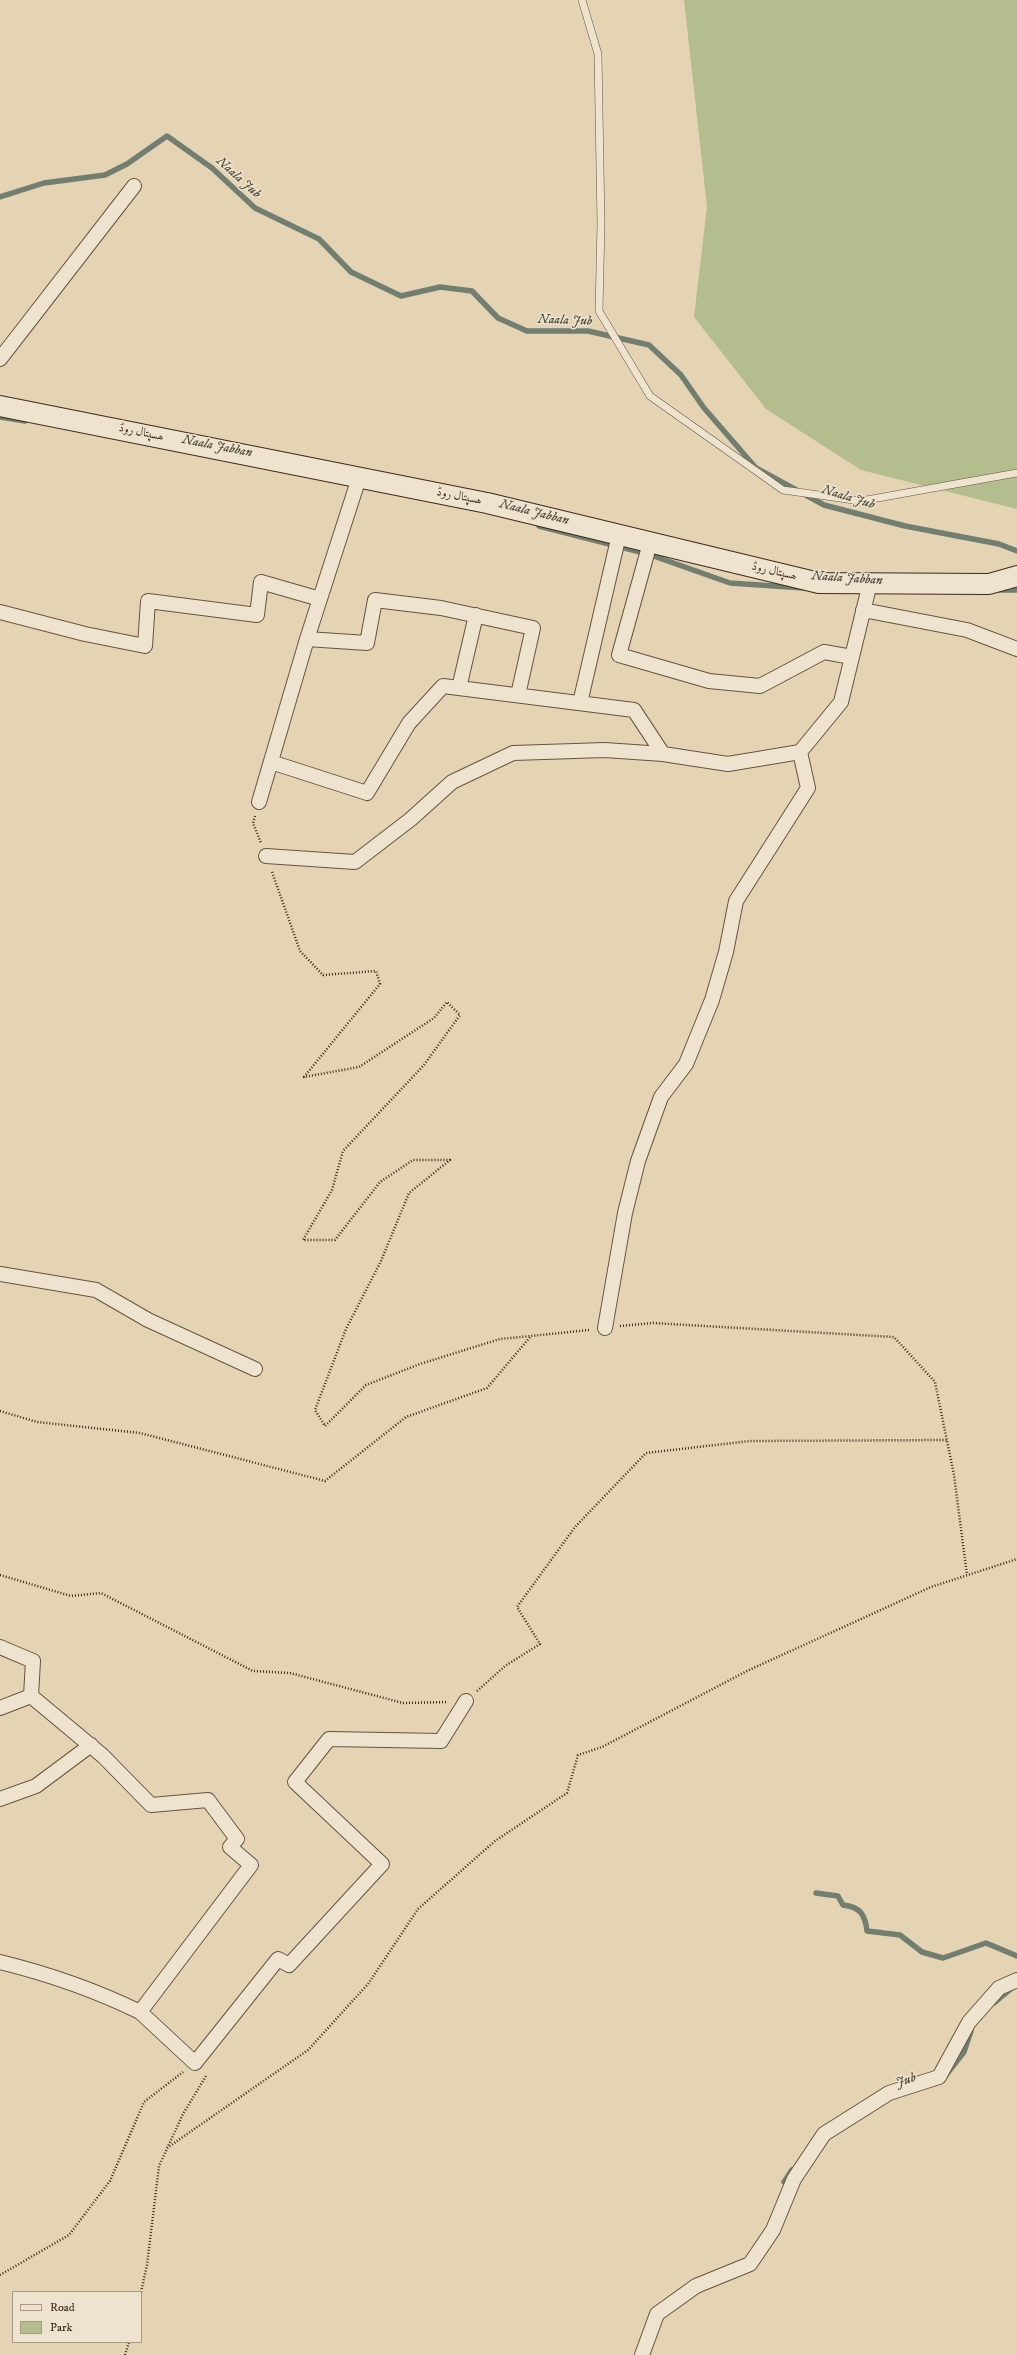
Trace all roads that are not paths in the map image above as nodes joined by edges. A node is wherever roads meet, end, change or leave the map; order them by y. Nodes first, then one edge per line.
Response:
1 (582, 0) edge
2 (134, 186) dead end
3 (0, 360) edge
4 (0, 406) edge
5 (1017, 473) edge
6 (359, 478) junction
7 (619, 536) junction
8 (650, 544) junction
9 (1017, 576) edge
10 (870, 583) junction
11 (320, 599) junction
12 (863, 610) junction
13 (0, 612) edge
14 (476, 615) junction
15 (307, 638) junction
16 (1017, 649) edge
17 (852, 657) junction
18 (459, 688) junction
19 (518, 695) junction
20 (580, 703) junction
21 (800, 752) junction
22 (663, 754) junction
23 (271, 762) junction
24 (259, 802) road end
25 (266, 856) road end
26 (0, 1274) edge
27 (605, 1328) road end
28 (255, 1369) dead end
29 (0, 1647) edge
30 (31, 1696) junction
31 (466, 1701) road end
32 (0, 1708) edge
33 (91, 1745) junction
34 (0, 1799) edge
35 (0, 1962) edge
36 (1017, 1980) edge
37 (140, 2012) junction
38 (642, 2355) edge

1 - 5 lane
2 - 3 street
4 - 6 main road, ھسپتال روڈ
6 - 7 main road, ھسپتال روڈ
6 - 11 street
7 - 8 main road, ھسپتال روڈ
7 - 20 street
8 - 10 main road, ھسپتال روڈ
8 - 17 street
9 - 10 main road, ھسپتال روڈ
10 - 12 street
11 - 13 street
11 - 15 street
12 - 16 street
12 - 17 street
14 - 15 street
14 - 18 street
14 - 19 street
15 - 23 street
17 - 21 street
18 - 19 street
18 - 23 street
19 - 20 street
20 - 22 street
21 - 22 street
21 - 27 street
22 - 25 street
23 - 24 street
26 - 28 street
29 - 30 street
30 - 32 street
30 - 33 street
31 - 37 street
33 - 34 street
33 - 37 street
35 - 37 street
36 - 38 street

